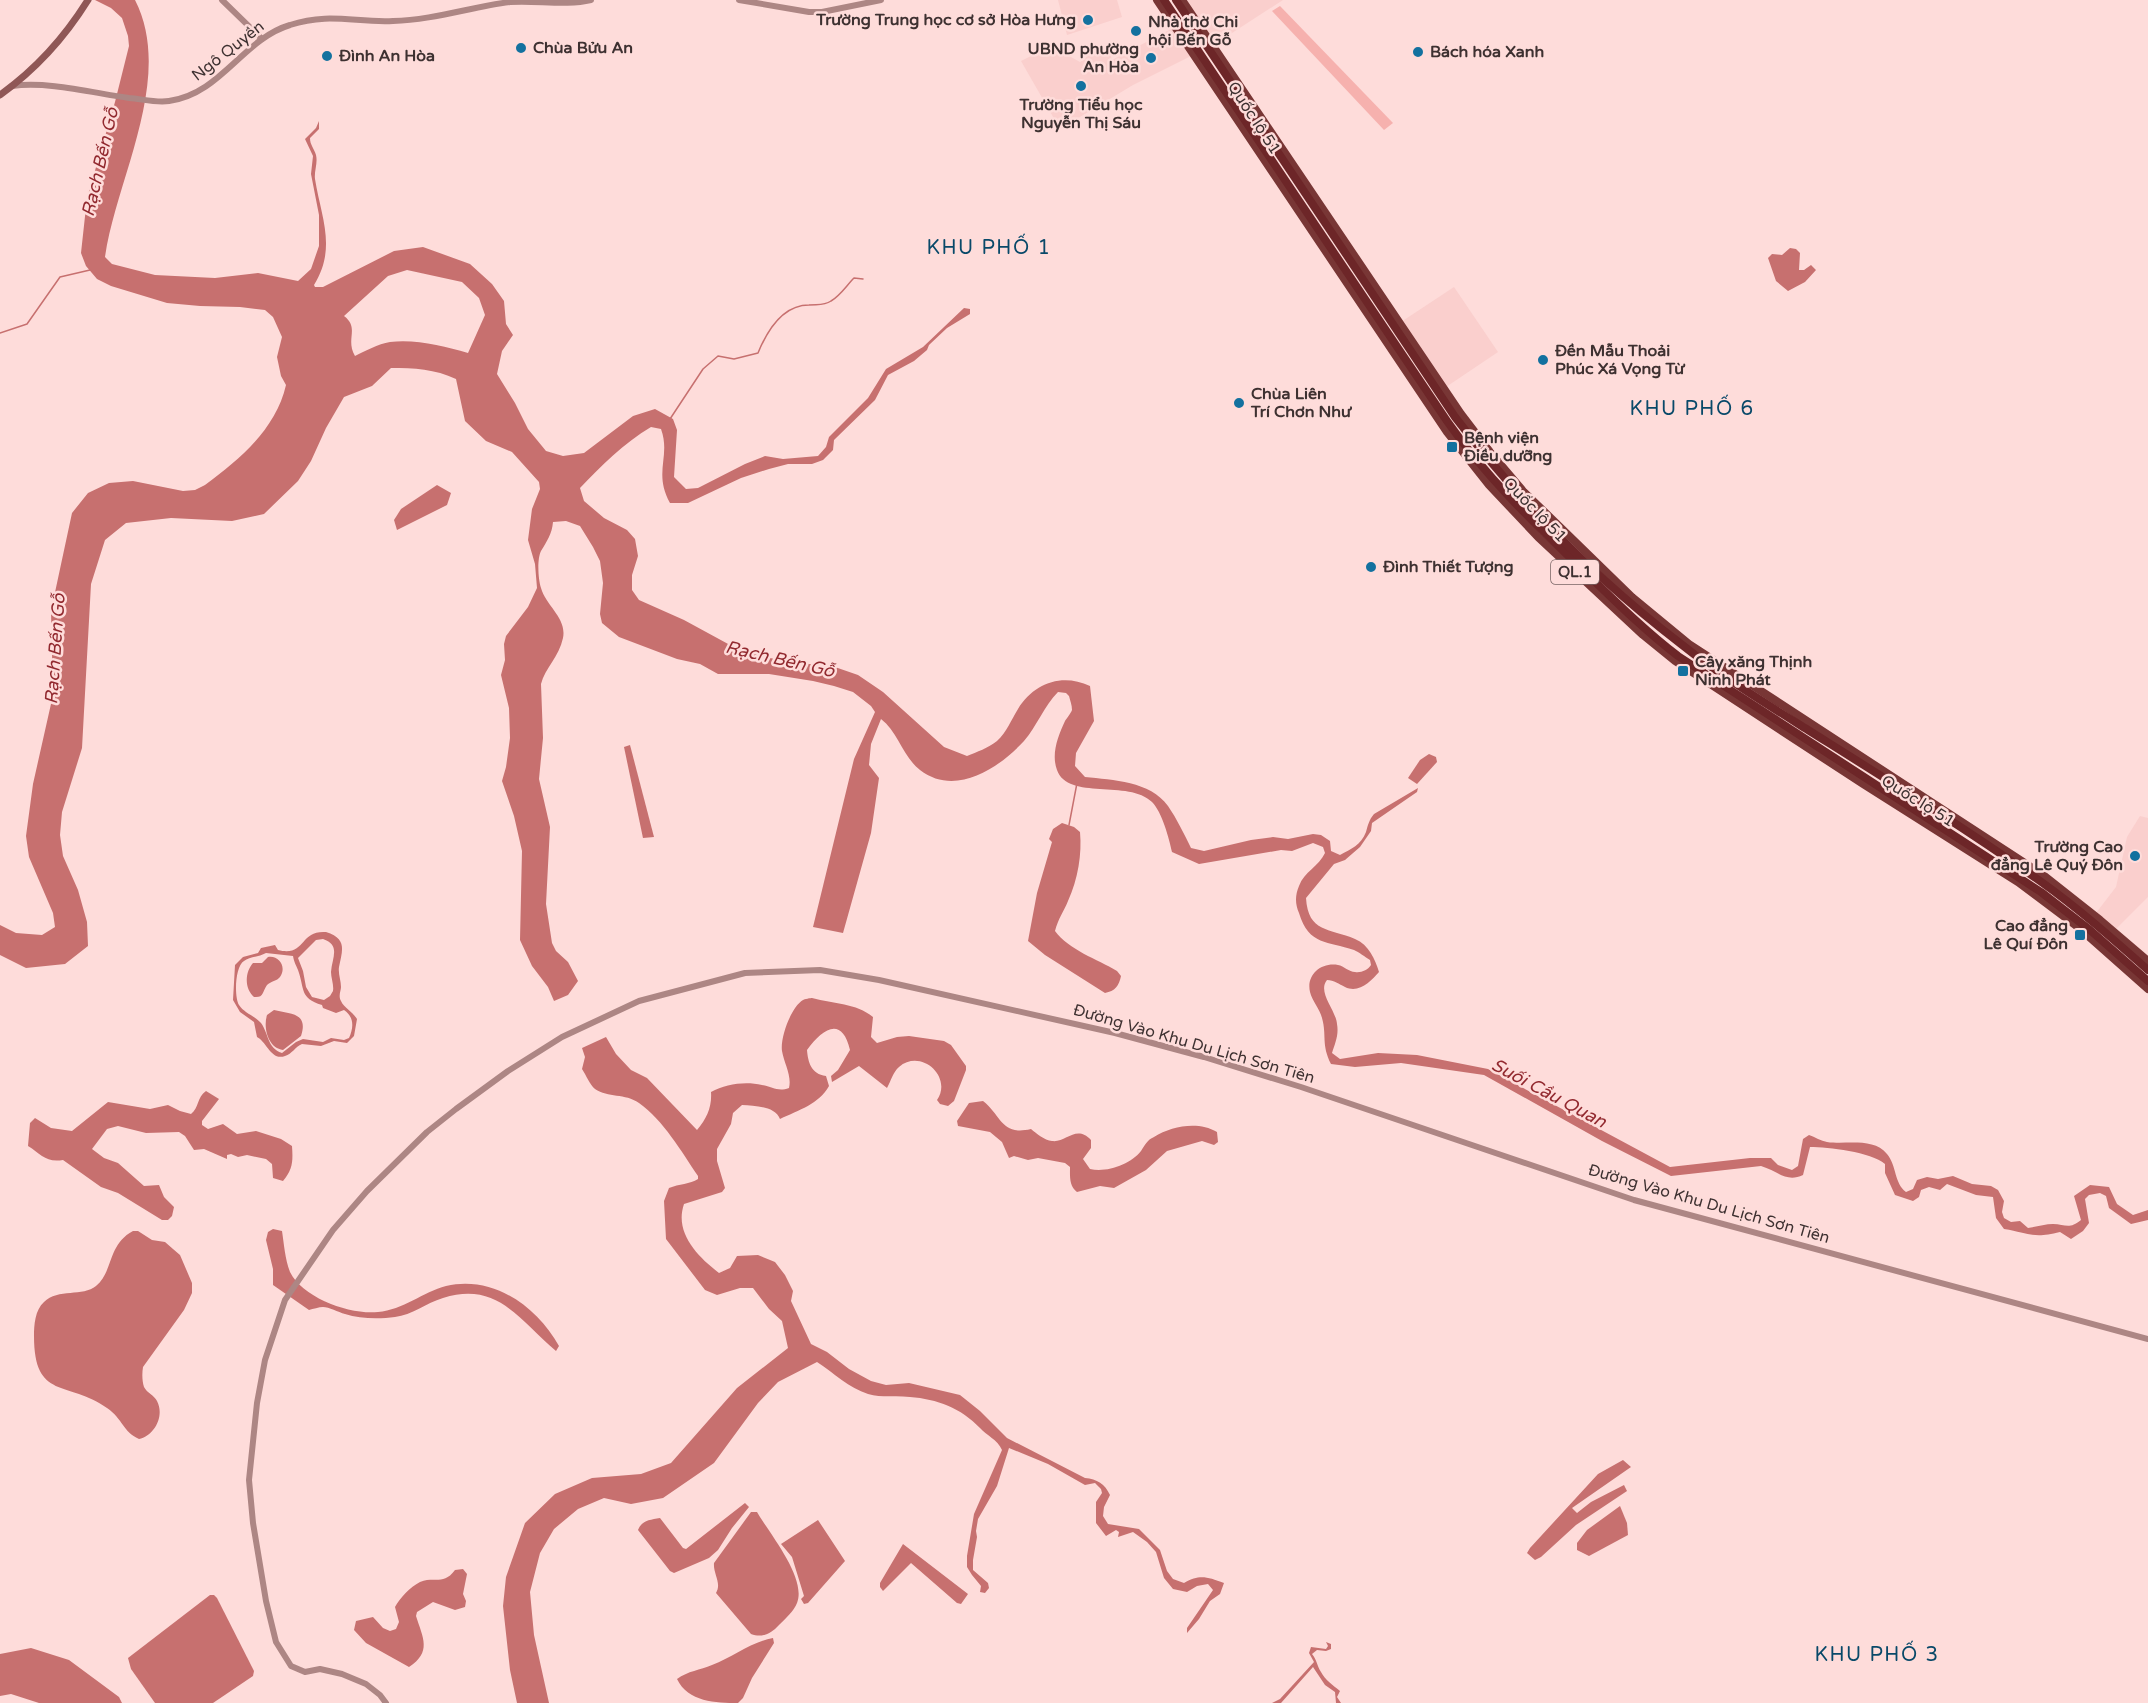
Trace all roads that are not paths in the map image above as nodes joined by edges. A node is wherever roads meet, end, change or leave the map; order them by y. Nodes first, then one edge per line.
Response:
1 (88, 0) edge
2 (222, 0) edge
3 (591, 0) edge
4 (739, 0) edge
5 (881, 0) edge
6 (1157, 0) edge
7 (1164, 0) edge
8 (1176, 0) edge
9 (1182, 0) edge
10 (262, 39) junction
11 (12, 87) junction
12 (1222, 92) junction
13 (0, 95) edge
14 (1451, 419) junction
15 (2108, 939) junction
16 (2148, 961) edge
17 (2148, 970) edge
18 (2148, 981) edge
19 (2148, 989) edge
20 (2148, 1338) edge
21 (386, 1703) edge

1 - 11 main road
2 - 10 street
3 - 10 street, Ngô Quyền
4 - 5 street
6 - 12 main road, Quốc lộ 51 / QL.1
7 - 12 highway, Quốc lộ 51 / QL.1
8 - 14 highway, Quốc lộ 51 / QL.1
9 - 14 main road, Quốc lộ 51 / QL.1
10 - 11 street, Ngô Quyền
11 - 13 main road
12 - 14 highway, Quốc lộ 51 / QL.1
14 - 15 highway, Quốc lộ 51 / QL.1
14 - 15 highway, Quốc lộ 51 / QL.1
15 - 16 main road, Quốc lộ 51 / QL.1
15 - 17 highway, Quốc lộ 51 / QL.1
15 - 18 highway, Quốc lộ 51 / QL.1
15 - 19 main road, Quốc lộ 51 / QL.1
20 - 21 street, Đường Vào Khu Du Lịch Sơn Tiên

